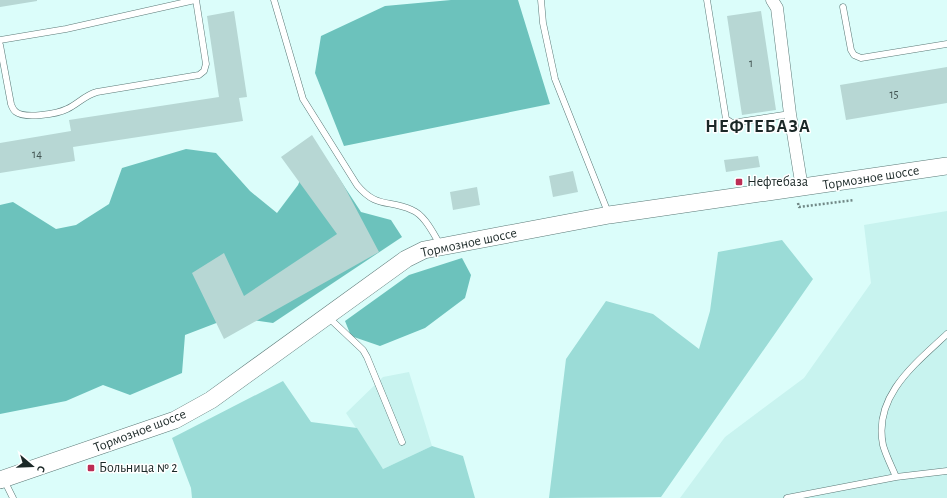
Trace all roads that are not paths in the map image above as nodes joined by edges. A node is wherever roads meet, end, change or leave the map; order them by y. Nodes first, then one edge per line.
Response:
1 (195, 0) edge
2 (274, 0) edge
3 (541, 0) edge
4 (707, 0) edge
5 (772, 0) edge
6 (843, 7) dead end
7 (0, 40) edge
8 (947, 44) edge
9 (0, 45) edge
10 (790, 114) junction
11 (947, 166) edge
12 (802, 188) junction
13 (609, 215) junction
14 (442, 246) junction
15 (327, 316) junction
16 (947, 334) edge
17 (402, 442) dead end
18 (947, 470) edge
19 (1, 477) edge
20 (896, 477) junction
21 (13, 498) edge
22 (787, 498) edge

1 - 7 lane
1 - 9 lane
2 - 14 lane
3 - 13 lane
4 - 10 lane
5 - 10 street
6 - 8 lane
10 - 12 street
11 - 12 street, Тормозное шоссе
12 - 13 street, Тормозное шоссе
13 - 14 street, Тормозное шоссе
14 - 15 street, Тормозное шоссе
15 - 17 lane
15 - 19 street, Тормозное шоссе
16 - 20 lane
18 - 20 lane
19 - 21 lane
20 - 22 lane

